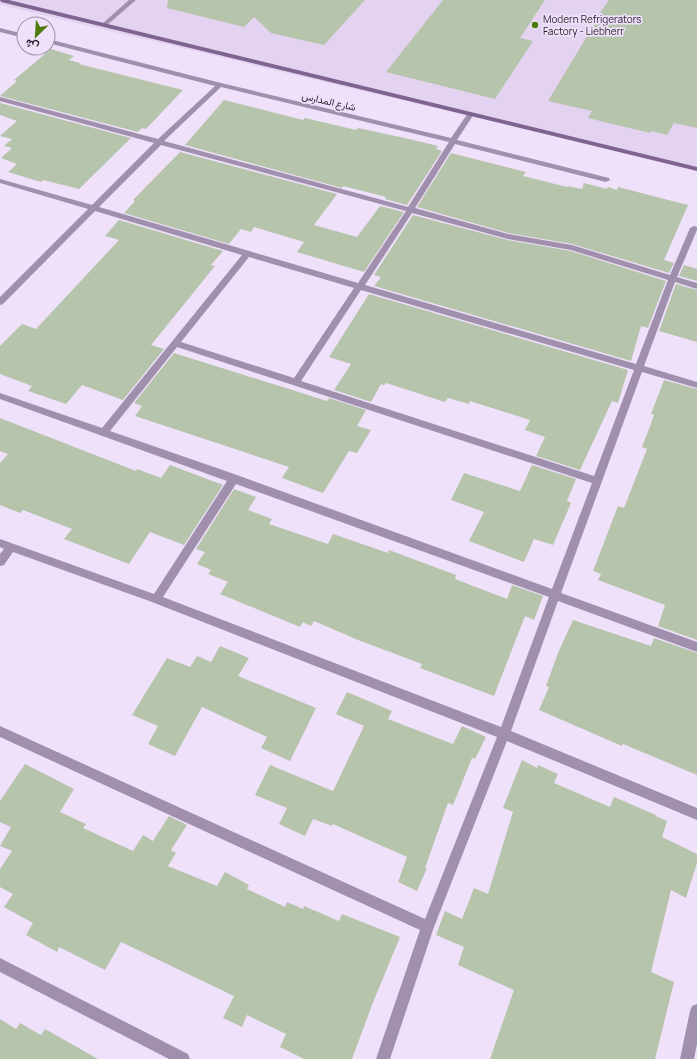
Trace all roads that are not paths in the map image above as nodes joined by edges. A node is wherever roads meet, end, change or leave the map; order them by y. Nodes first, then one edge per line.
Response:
1 (1, 0) edge
2 (133, 0) edge
3 (104, 25) junction
4 (0, 30) edge
5 (16, 34) edge
6 (56, 43) edge
7 (220, 86) junction
8 (0, 99) edge
9 (470, 114) junction
10 (453, 141) junction
11 (159, 142) junction
12 (697, 169) edge
13 (606, 180) dead end
14 (0, 181) edge
15 (93, 208) junction
16 (410, 210) junction
17 (694, 228) dead end
18 (247, 254) junction
19 (672, 279) junction
20 (697, 286) edge
21 (358, 287) junction
22 (0, 302) edge
23 (175, 343) junction
24 (640, 368) junction
25 (296, 382) junction
26 (697, 386) edge
27 (0, 396) edge
28 (104, 432) junction
29 (234, 478) junction
30 (598, 481) junction
31 (0, 542) edge
32 (11, 547) junction
33 (0, 562) edge
34 (555, 596) junction
35 (156, 599) junction
36 (697, 647) edge
37 (0, 731) edge
38 (504, 734) junction
39 (697, 814) edge
40 (428, 927) junction
41 (0, 965) edge
42 (697, 1011) edge
43 (694, 1037) edge
44 (183, 1059) edge
45 (382, 1059) edge
46 (686, 1059) edge

1 - 3 street
2 - 3 street
3 - 9 street
4 - 5 street
6 - 7 street, شارع المدارس
7 - 10 street, شارع المدارس
7 - 11 street
8 - 11 street
9 - 10 street
9 - 12 street
10 - 13 street, شارع المدارس
10 - 16 street
11 - 15 street
11 - 16 street
14 - 15 street
15 - 18 street
15 - 22 street
16 - 19 street
16 - 21 street
17 - 19 street
18 - 21 street
18 - 23 street
19 - 20 street
19 - 24 street
21 - 24 street
21 - 25 street
23 - 25 street
23 - 28 street
24 - 26 street
24 - 30 street
25 - 30 street
27 - 28 street
28 - 29 street
29 - 34 street
29 - 35 street
30 - 34 street
31 - 32 street
32 - 33 street
32 - 35 street
34 - 36 street
34 - 38 street
35 - 38 street
37 - 40 street
38 - 39 street
38 - 40 street
40 - 45 street
41 - 44 street
42 - 43 street
43 - 46 street

